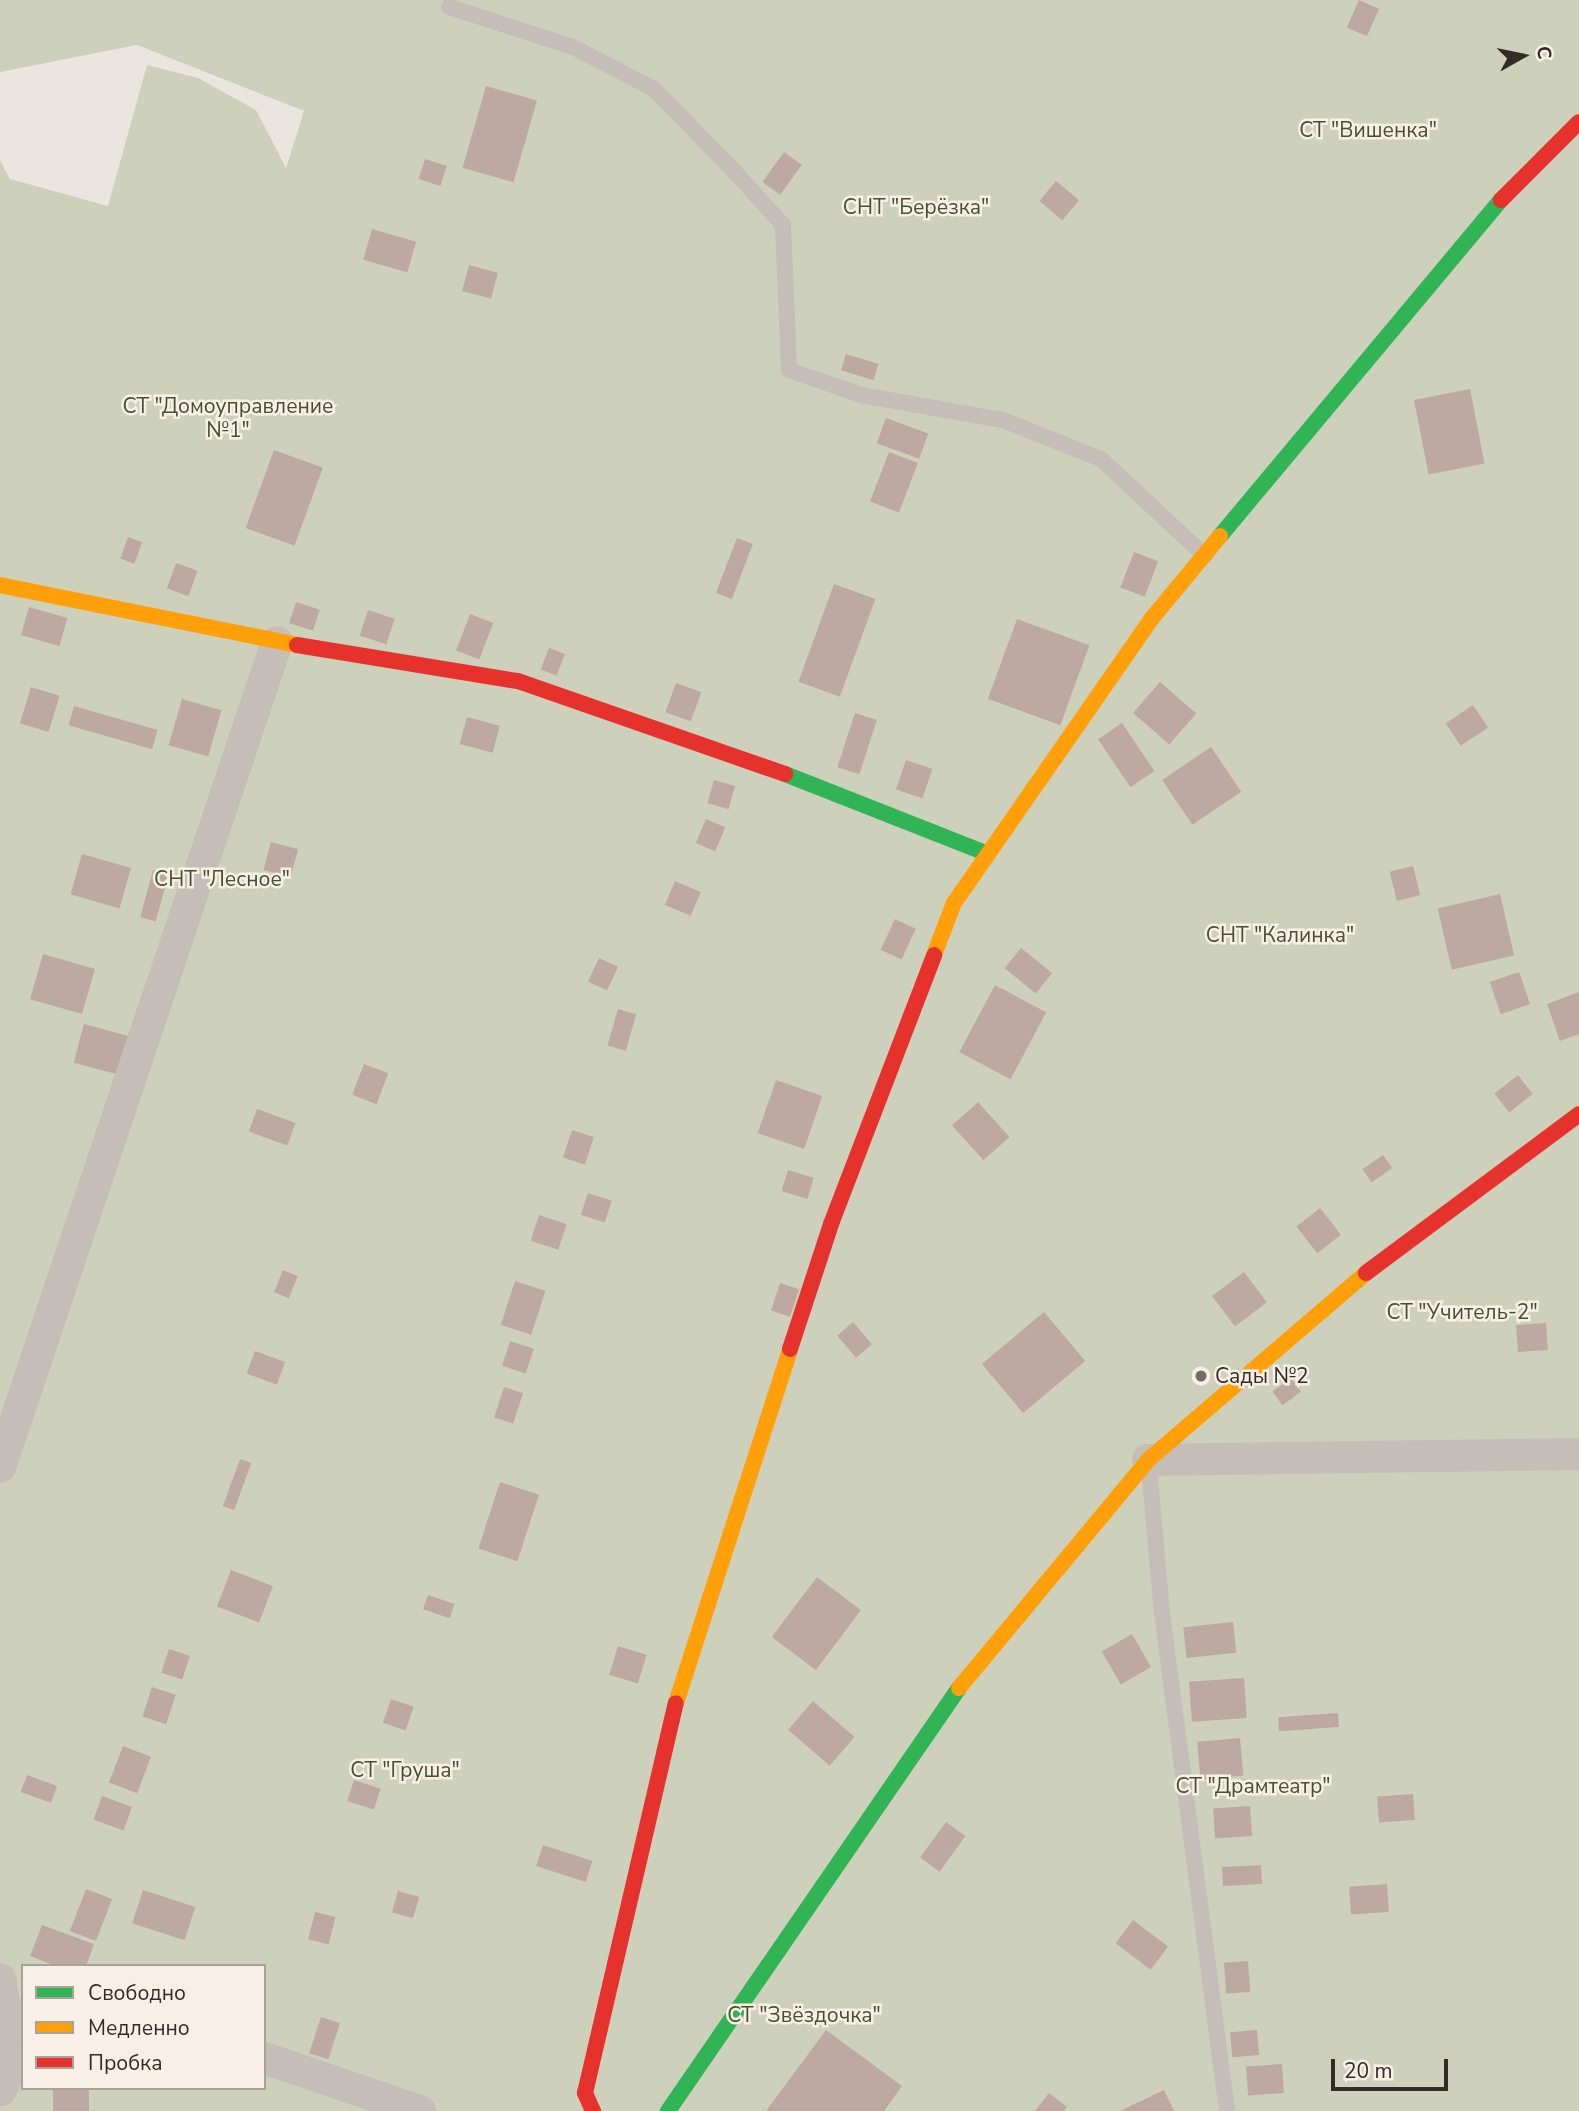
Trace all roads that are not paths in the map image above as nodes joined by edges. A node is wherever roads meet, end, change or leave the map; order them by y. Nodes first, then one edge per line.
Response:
1 (449, 7) dead end
2 (1579, 122) edge
3 (1205, 556) junction
4 (0, 585) edge
5 (277, 642) junction
6 (988, 854) junction
7 (1579, 1114) edge
8 (1579, 1454) edge
9 (1148, 1460) junction
10 (0, 1467) edge
11 (0, 1971) edge
12 (21, 1977) edge
13 (0, 1979) edge
14 (266, 2059) edge
15 (0, 2091) edge
16 (420, 2111) edge
17 (593, 2111) edge
18 (668, 2111) edge
19 (1227, 2111) edge

1 - 3 lane
2 - 3 street
3 - 6 street
4 - 5 street
5 - 6 street
5 - 10 street
6 - 17 street
7 - 9 street
8 - 9 street
9 - 18 street
9 - 19 lane
11 - 12 street
13 - 15 street
14 - 16 street

